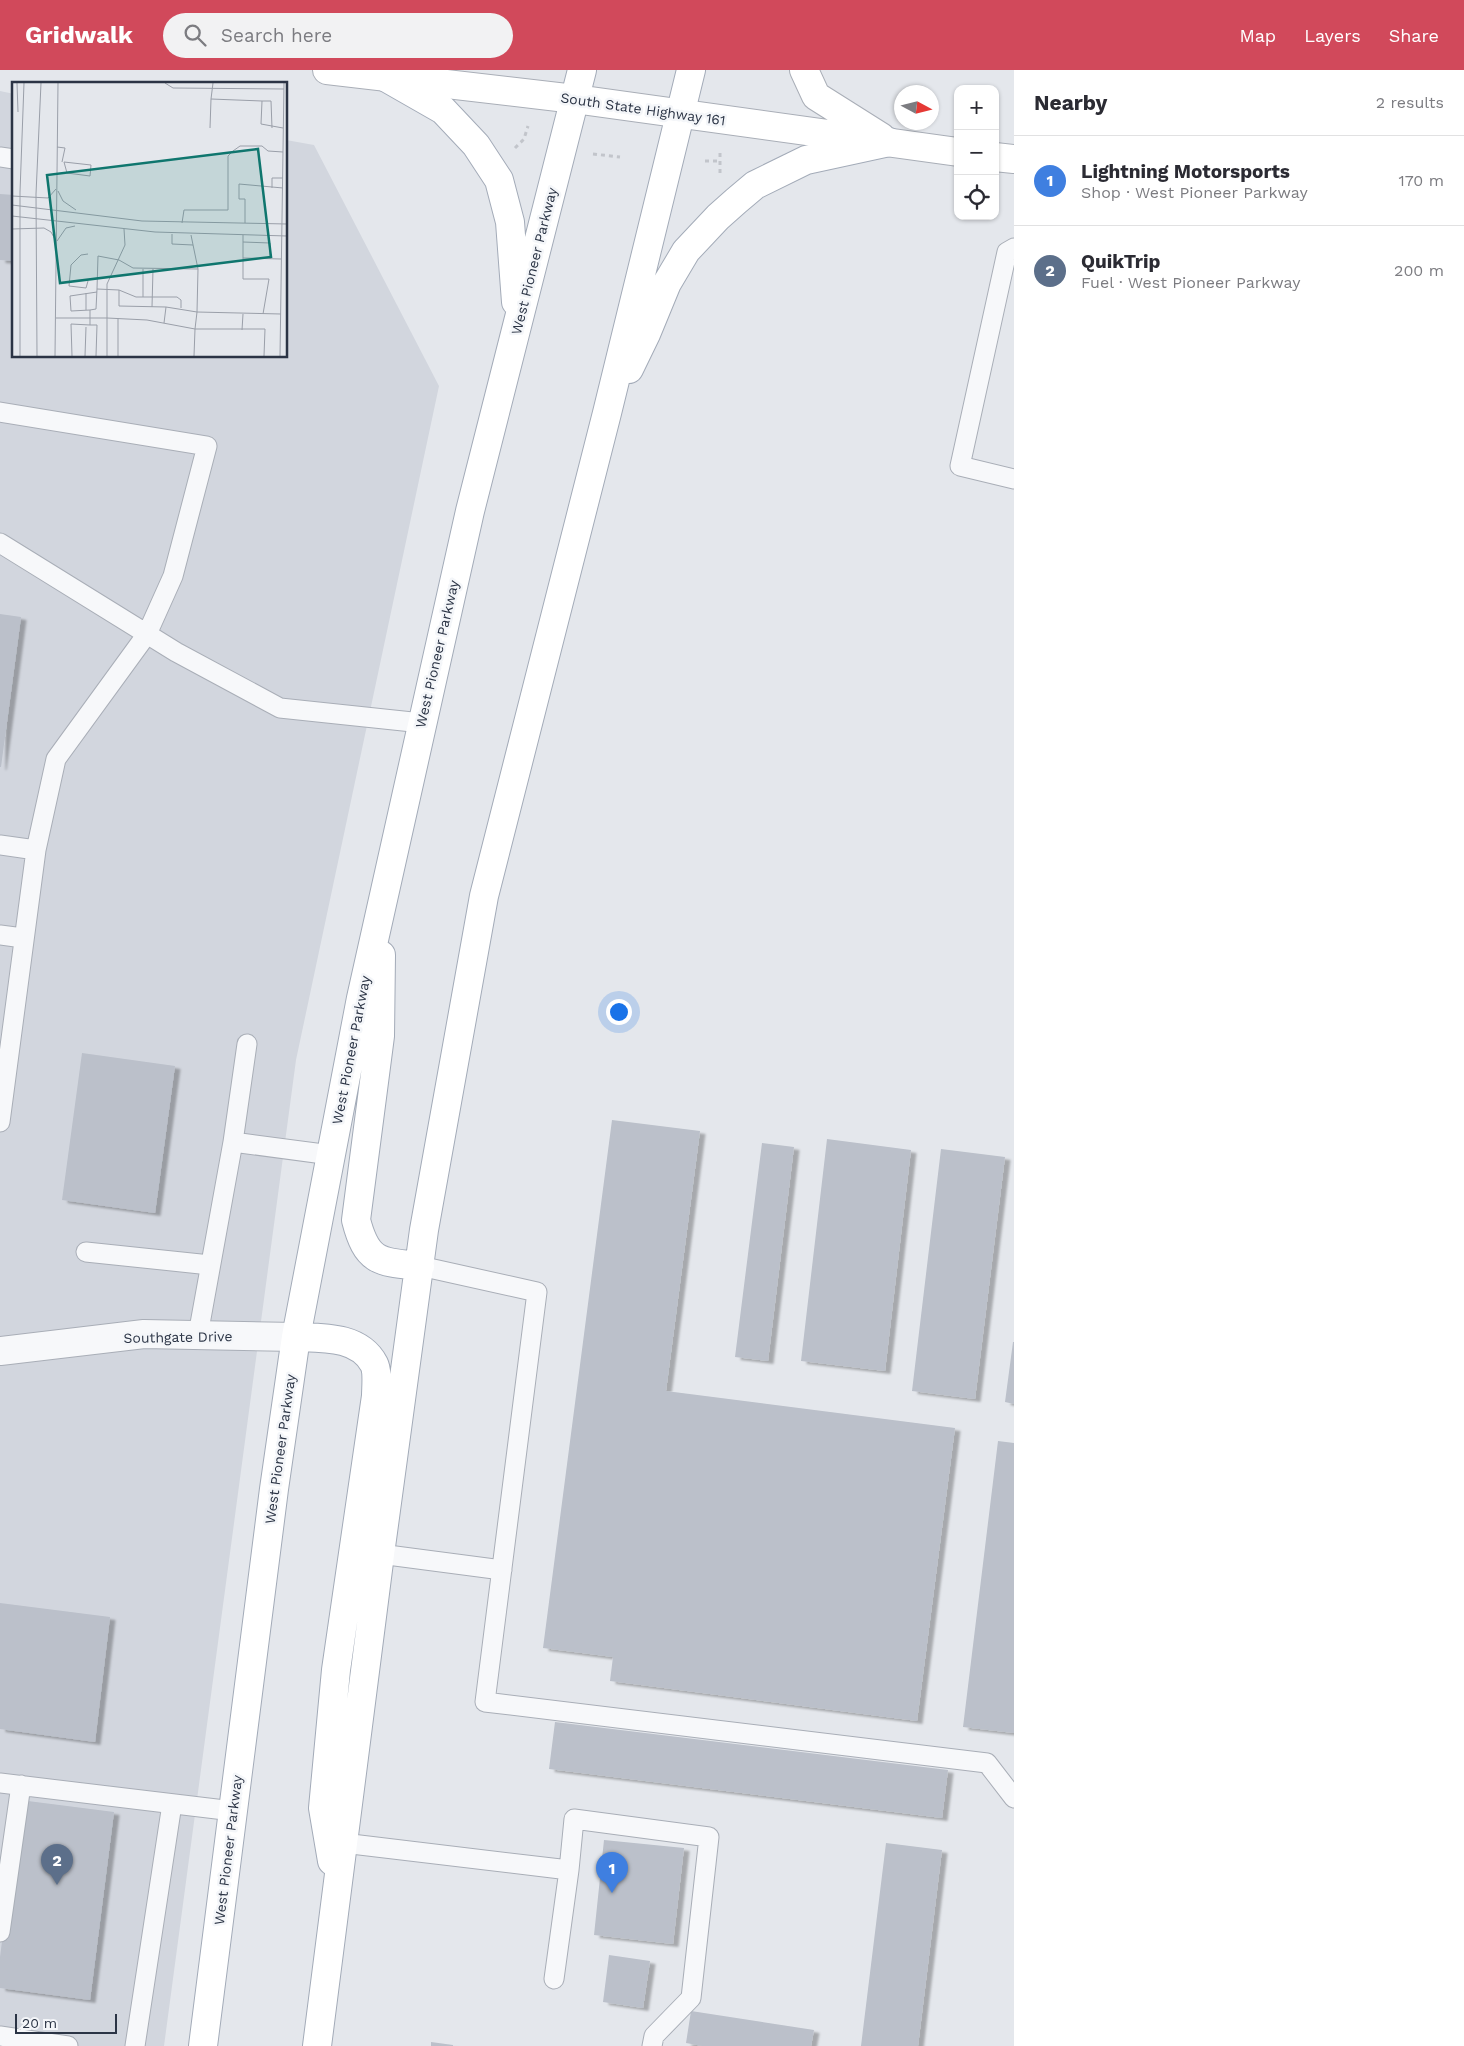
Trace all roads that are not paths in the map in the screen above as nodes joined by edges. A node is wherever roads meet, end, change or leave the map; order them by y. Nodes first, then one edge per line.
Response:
1 (327, 70) edge
2 (582, 70) edge
3 (691, 70) edge
4 (804, 70) edge
5 (397, 74) edge
6 (575, 99) junction
7 (680, 114) junction
8 (889, 142) junction
9 (954, 151) edge
10 (999, 158) edge
11 (1014, 160) edge
12 (1014, 248) edge
13 (518, 322) junction
14 (0, 412) edge
15 (607, 413) junction
16 (1014, 479) edge
17 (0, 543) edge
18 (147, 634) junction
19 (422, 723) junction
20 (0, 845) edge
21 (36, 850) junction
22 (380, 914) junction
23 (0, 935) edge
24 (23, 938) junction
25 (247, 1044) dead end
26 (0, 1122) edge
27 (234, 1142) junction
28 (331, 1155) junction
29 (86, 1252) dead end
30 (210, 1265) junction
31 (420, 1266) junction
32 (198, 1335) junction
33 (296, 1337) junction
34 (0, 1351) edge
35 (380, 1554) junction
36 (502, 1570) junction
37 (0, 1783) edge
38 (21, 1785) junction
39 (1014, 1798) edge
40 (172, 1804) junction
41 (233, 1811) junction
42 (343, 1843) junction
43 (569, 1870) junction
44 (337, 1890) junction
45 (0, 1932) edge
46 (554, 1979) dead end
47 (0, 2036) edge
48 (68, 2046) edge
49 (135, 2046) edge
50 (204, 2046) edge
51 (317, 2046) edge
52 (652, 2046) edge

1 - 5 main road, South State Highway 161
2 - 6 main road, West Pioneer Parkway
3 - 7 main road
4 - 8 main road
5 - 6 main road, South State Highway 161
5 - 13 main road
6 - 7 main road, South State Highway 161
6 - 13 main road, West Pioneer Parkway
7 - 8 main road, South State Highway 161
7 - 15 main road
8 - 9 main road, South State Highway 161
8 - 15 main road
10 - 11 main road
12 - 16 lane
13 - 19 main road, West Pioneer Parkway
14 - 18 lane
15 - 31 main road
17 - 18 lane
18 - 19 lane
18 - 21 lane
19 - 22 main road, West Pioneer Parkway
20 - 21 lane
21 - 24 lane
22 - 28 main road, West Pioneer Parkway
22 - 31 main road
23 - 24 lane
24 - 26 lane
25 - 27 lane
27 - 28 lane
27 - 30 lane
28 - 33 main road, West Pioneer Parkway
29 - 30 lane
30 - 32 lane
31 - 35 main road
31 - 36 lane
32 - 33 street, Southgate Drive
32 - 34 street, Southgate Drive
33 - 41 main road, West Pioneer Parkway
33 - 44 main road
35 - 36 lane
35 - 42 main road
36 - 39 lane
37 - 38 lane
38 - 40 lane
38 - 45 lane
40 - 41 lane
40 - 49 lane
41 - 50 main road, West Pioneer Parkway
42 - 43 lane
42 - 44 main road
43 - 46 lane
43 - 52 lane
44 - 51 main road
47 - 48 lane

